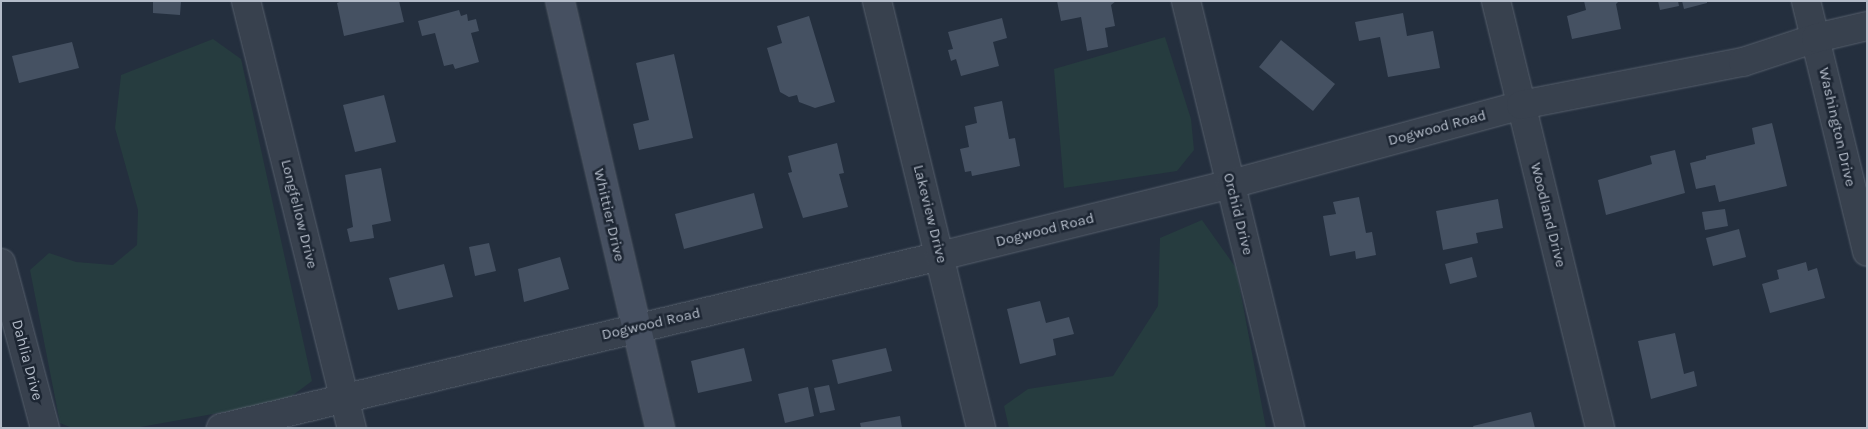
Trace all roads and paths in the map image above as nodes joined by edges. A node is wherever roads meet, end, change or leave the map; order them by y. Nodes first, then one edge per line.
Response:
1 (246, 1) edge
2 (560, 1) edge
3 (877, 1) edge
4 (1186, 1) edge
5 (1496, 1) edge
6 (1806, 1) edge
7 (1867, 26) edge
8 (1816, 38) junction
9 (1521, 105) junction
10 (1230, 184) junction
11 (1867, 252) edge
12 (940, 256) junction
13 (1, 263) edge
14 (636, 328) junction
15 (345, 399) junction
16 (45, 428) edge
17 (221, 428) edge
18 (352, 428) edge
19 (660, 428) edge
20 (981, 428) edge
21 (1290, 428) edge
22 (1600, 428) edge

1 - 15 street, Longfellow Drive
2 - 14 street, Whittier Drive
3 - 12 street, Lakeview Drive
4 - 10 street, Orchid Drive
5 - 9 street, Woodland Drive
6 - 8 street, Washington Drive
7 - 8 street, Dogwood Road
8 - 9 street, Dogwood Road
8 - 11 street, Washington Drive
9 - 10 street, Dogwood Road
9 - 22 street, Woodland Drive
10 - 12 street, Dogwood Road
10 - 21 street, Orchid Drive
12 - 14 street, Dogwood Road
12 - 20 street, Lakeview Drive
13 - 16 street, Dahlia Drive
14 - 15 street, Dogwood Road
14 - 19 street, Whittier Drive
15 - 17 street, Dogwood Road
15 - 18 street, Longfellow Drive

